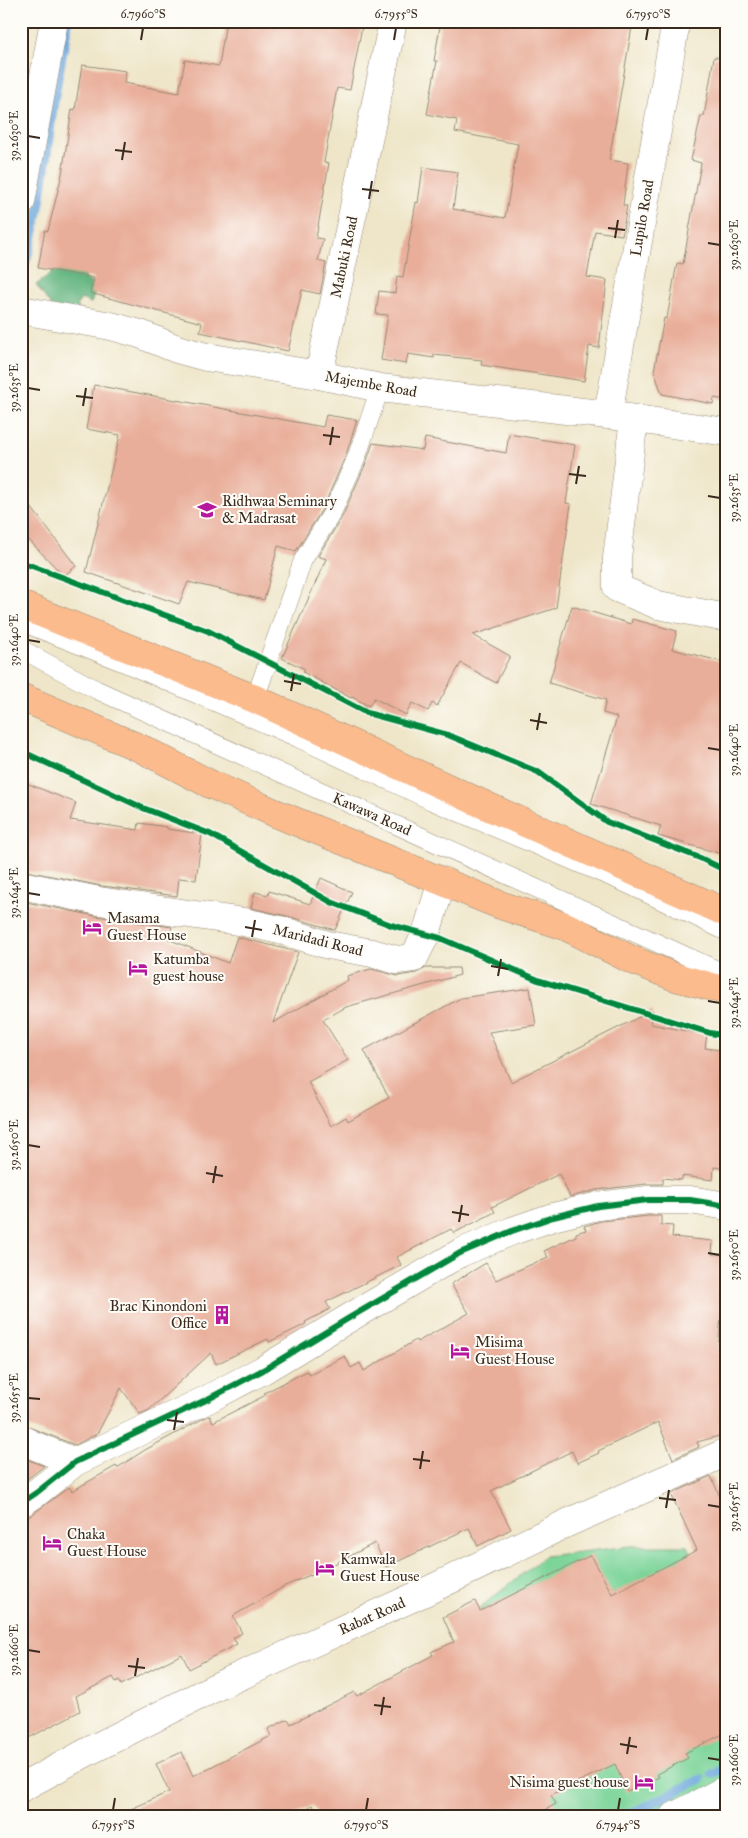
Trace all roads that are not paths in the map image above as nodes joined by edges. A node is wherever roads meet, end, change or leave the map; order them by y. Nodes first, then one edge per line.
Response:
1 (54, 21) edge
2 (393, 21) edge
3 (676, 21) edge
4 (25, 159) edge
5 (21, 202) edge
6 (21, 310) edge
7 (319, 375) junction
8 (380, 388) junction
9 (608, 415) junction
10 (634, 418) junction
11 (727, 432) edge
12 (21, 605) edge
13 (727, 618) edge
14 (21, 622) edge
15 (21, 649) edge
16 (21, 697) edge
17 (255, 699) junction
18 (442, 881) junction
19 (21, 885) edge
20 (727, 913) edge
21 (727, 932) edge
22 (727, 972) edge
23 (727, 991) edge
24 (727, 1206) edge
25 (21, 1439) edge
26 (727, 1452) edge
27 (75, 1462) junction
28 (21, 1503) edge
29 (21, 1788) edge
30 (727, 1789) edge
31 (672, 1817) edge

1 - 4 street
2 - 7 street, Mabuki Road
3 - 9 street, Lupilo Road
4 - 5 street
6 - 7 street, Majembe Road
7 - 8 street, Majembe Road
8 - 9 street, Majembe Road
8 - 17 lane
9 - 10 street, Majembe Road
10 - 11 street, Majembe Road
10 - 13 street
12 - 17 main road
14 - 21 lane
15 - 22 lane, Kawawa Road
16 - 18 main road
17 - 20 main road
18 - 19 street, Maridadi Road
18 - 23 main road
24 - 27 street
25 - 27 street
26 - 29 street, Rabat Road
27 - 28 street
30 - 31 street

